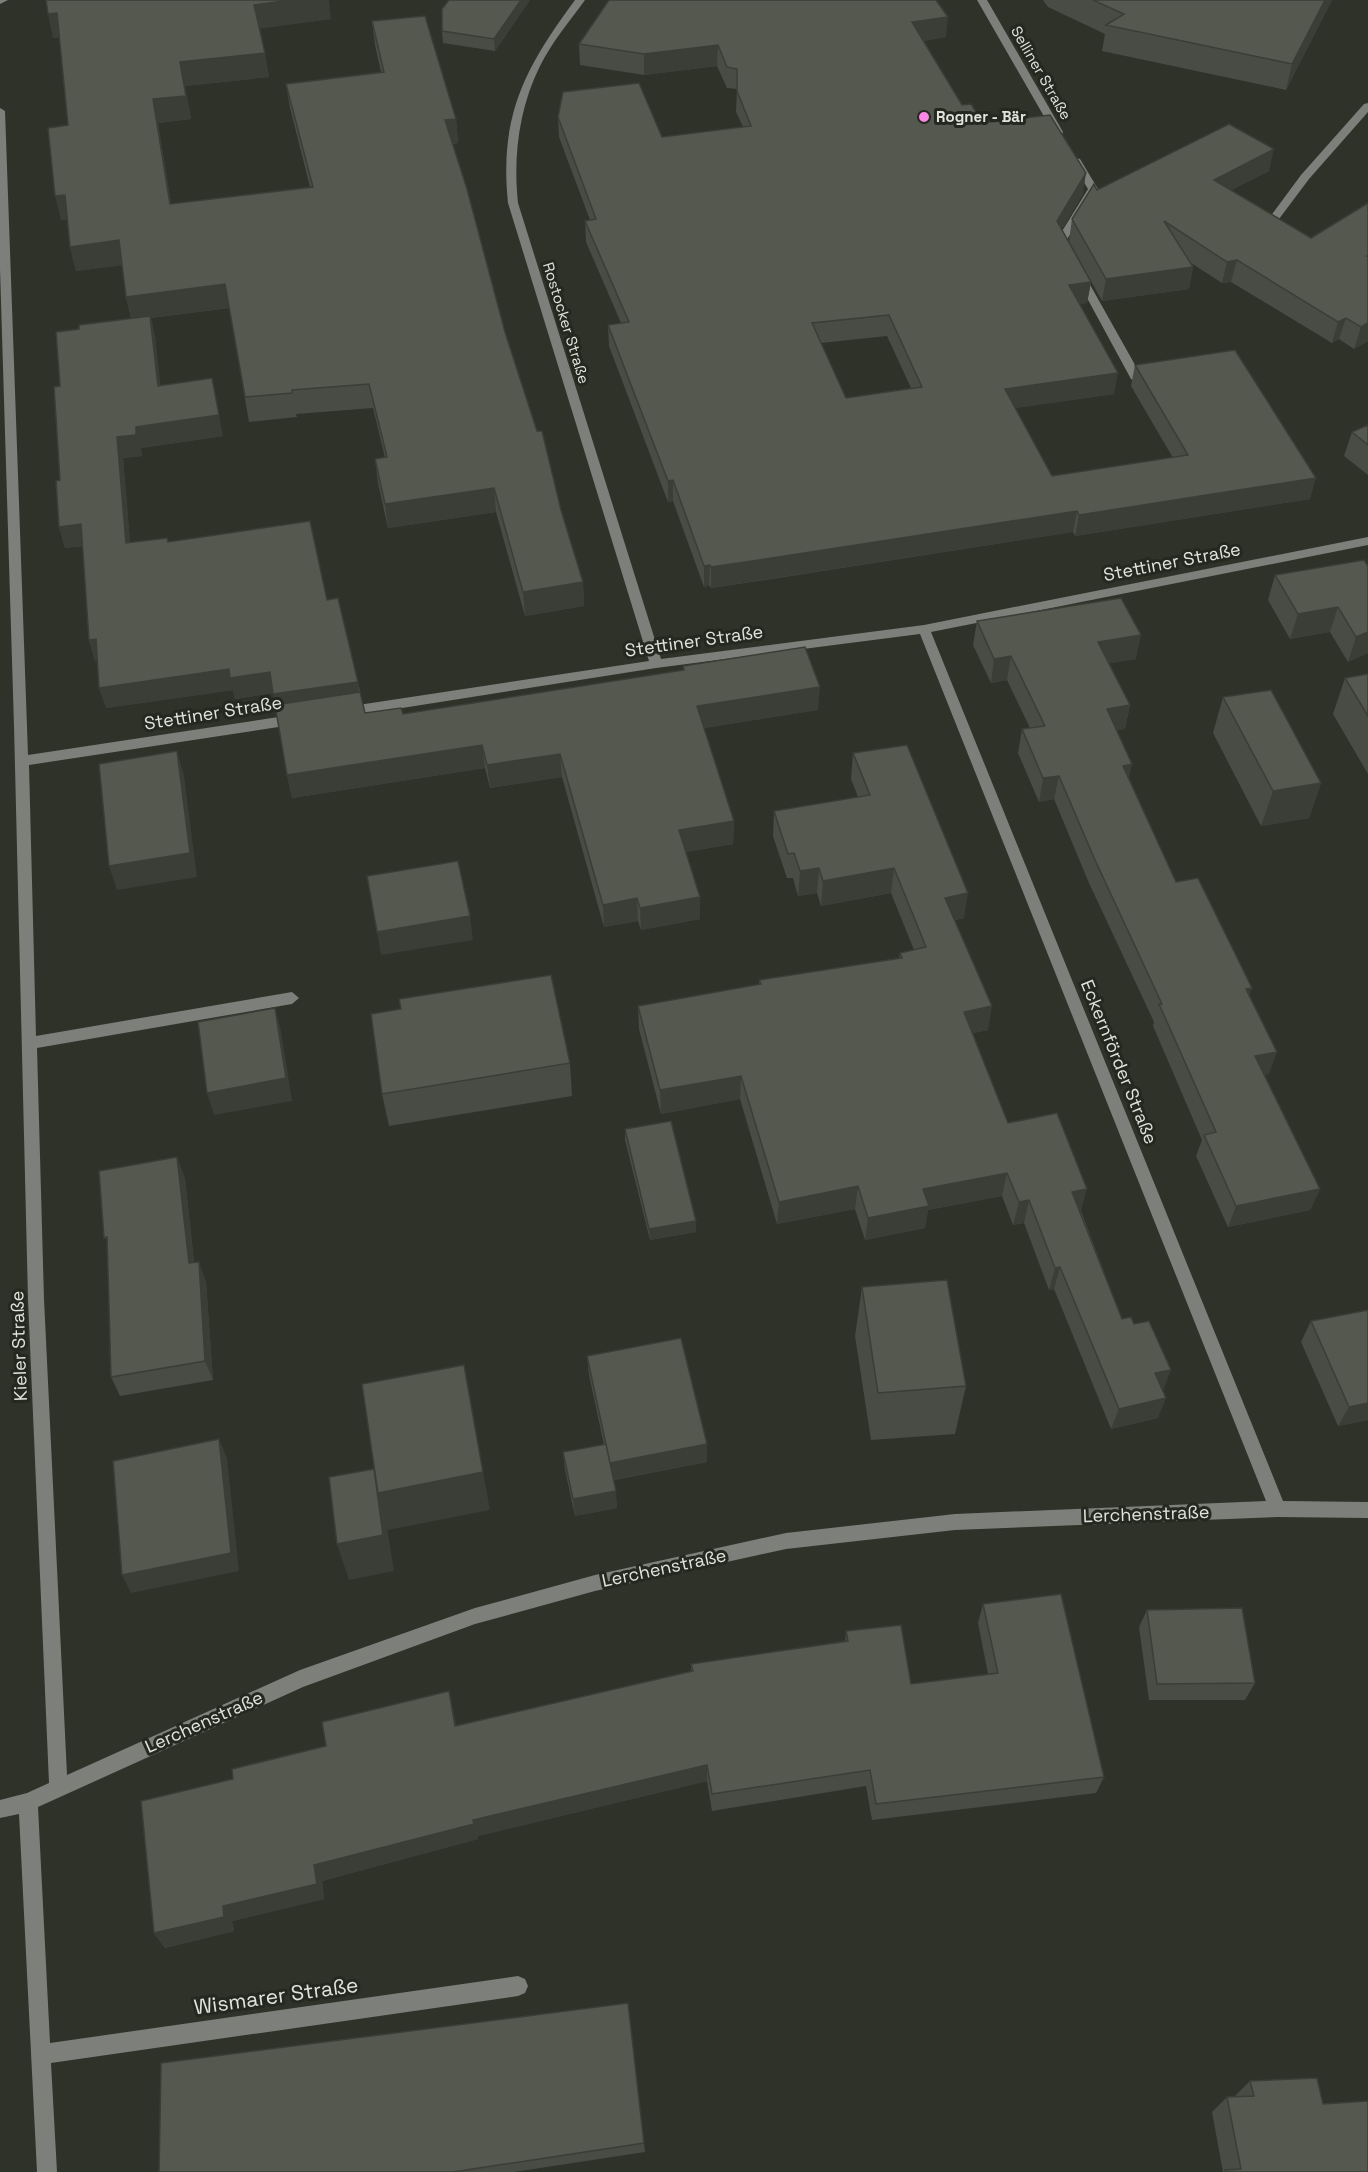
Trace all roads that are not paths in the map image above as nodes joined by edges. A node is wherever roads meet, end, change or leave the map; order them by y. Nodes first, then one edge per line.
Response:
1 (580, 0) edge
2 (982, 0) edge
3 (1368, 106) edge
4 (0, 111) edge
5 (1275, 217) edge
6 (1137, 379) edge
7 (1368, 541) edge
8 (924, 629) junction
9 (656, 664) junction
10 (330, 714) edge
11 (307, 717) edge
12 (22, 761) junction
13 (292, 998) dead end
14 (29, 1043) junction
15 (1278, 1509) junction
16 (1368, 1510) edge
17 (57, 1787) junction
18 (28, 1802) junction
19 (0, 1809) edge
20 (518, 1986) dead end
21 (42, 2054) junction
22 (47, 2172) edge

1 - 9 street, Rostocker Straße
2 - 6 street, Selliner Straße
3 - 5 street
4 - 12 street, Kieler Straße
7 - 8 street, Stettiner Straße
8 - 9 street, Stettiner Straße
8 - 15 street, Eckernförder Straße
9 - 10 street, Stettiner Straße
11 - 12 street, Stettiner Straße
12 - 14 street, Kieler Straße
13 - 14 street
14 - 17 street, Kieler Straße
15 - 16 street, Lerchenstraße
15 - 17 street, Lerchenstraße
17 - 18 street, Lerchenstraße
18 - 19 street, Lerchenstraße
18 - 21 street
20 - 21 street, Wismarer Straße
21 - 22 street

